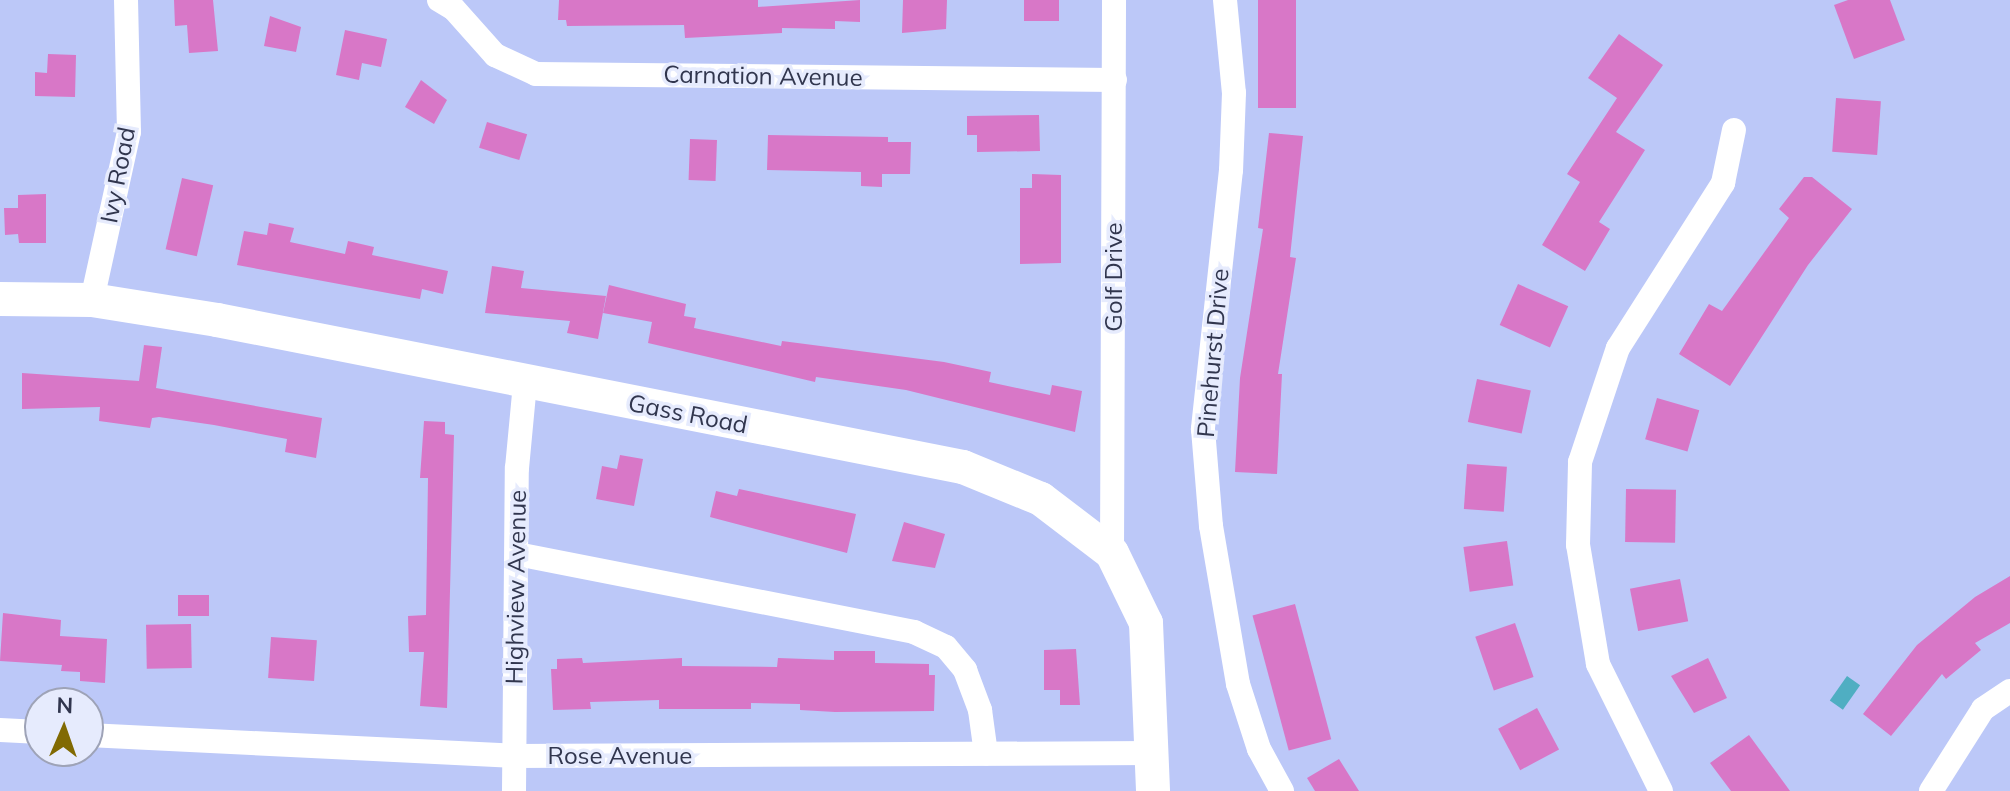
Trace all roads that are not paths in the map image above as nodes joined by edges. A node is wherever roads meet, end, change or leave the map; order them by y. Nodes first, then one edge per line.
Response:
1 (126, 0) edge
2 (439, 0) edge
3 (1114, 0) edge
4 (1225, 0) edge
5 (1115, 80) junction
6 (1734, 130) dead end
7 (0, 299) edge
8 (92, 300) junction
9 (525, 383) junction
10 (1112, 553) junction
11 (517, 554) junction
12 (2010, 691) edge
13 (0, 730) edge
14 (24, 731) edge
15 (104, 736) edge
16 (1153, 753) junction
17 (986, 754) junction
18 (514, 756) junction
19 (1659, 788) edge
20 (514, 791) edge
21 (1153, 791) edge
22 (1282, 791) edge
23 (1931, 791) edge

1 - 8 street, Ivy Road
2 - 5 street, Carnation Avenue
3 - 5 street, Golf Drive
4 - 22 street, Pinehurst Drive
5 - 10 street, Golf Drive
6 - 19 street
7 - 8 street, Gass Road
8 - 9 street, Gass Road
9 - 10 street, Gass Road
9 - 11 street, Highview Avenue
10 - 16 street, Gass Road
11 - 17 street
11 - 18 street, Highview Avenue
12 - 23 street
13 - 14 street
15 - 18 street, Rose Avenue
16 - 17 street, Rose Avenue
16 - 21 street, Gass Road
17 - 18 street, Rose Avenue
18 - 20 street, Highview Avenue

